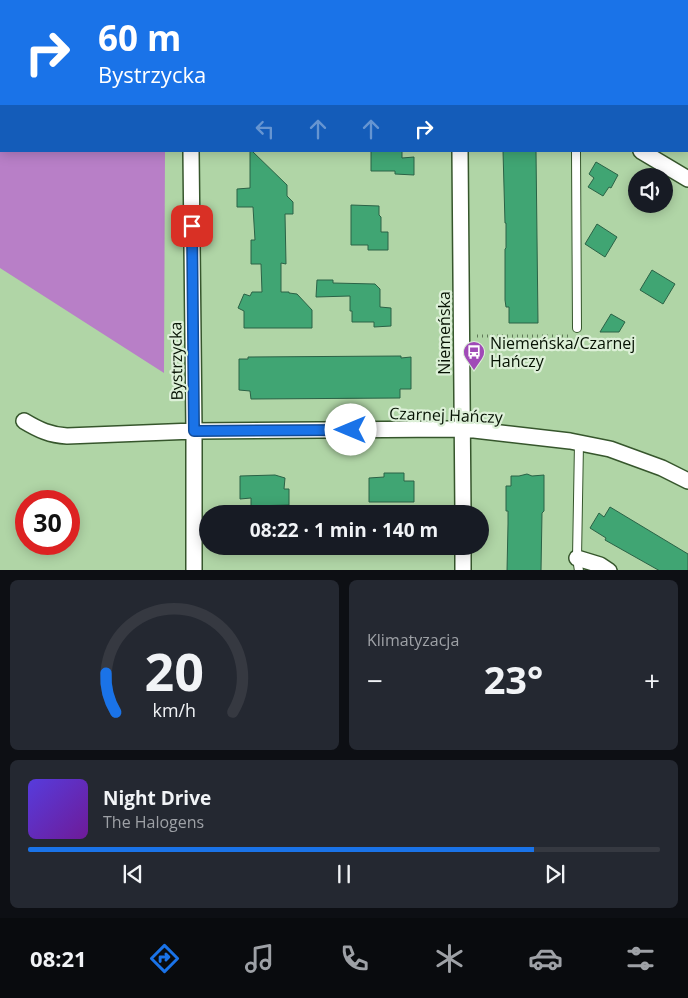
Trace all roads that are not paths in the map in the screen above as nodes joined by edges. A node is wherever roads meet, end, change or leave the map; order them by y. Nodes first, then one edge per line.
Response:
1 (192, 152) edge
2 (460, 152) edge
3 (576, 152) edge
4 (643, 152) edge
5 (688, 178) edge
6 (577, 328) road end
7 (24, 421) dead end
8 (463, 430) junction
9 (194, 431) junction
10 (579, 443) junction
11 (688, 481) edge
12 (463, 505) edge
13 (463, 555) edge
14 (578, 564) edge
15 (194, 570) edge
16 (463, 570) edge
17 (609, 570) edge

1 - 9 street, Bystrzycka
2 - 8 street, Niemeńska
3 - 6 lane
4 - 5 street
7 - 9 street, Czarnej Hańczy
8 - 9 street, Czarnej Hańczy
8 - 10 street, Czarnej Hańczy
8 - 12 street, Niemeńska
9 - 15 street, Bystrzycka
10 - 11 street, Czarnej Hańczy
10 - 14 lane
13 - 16 street
14 - 17 street

